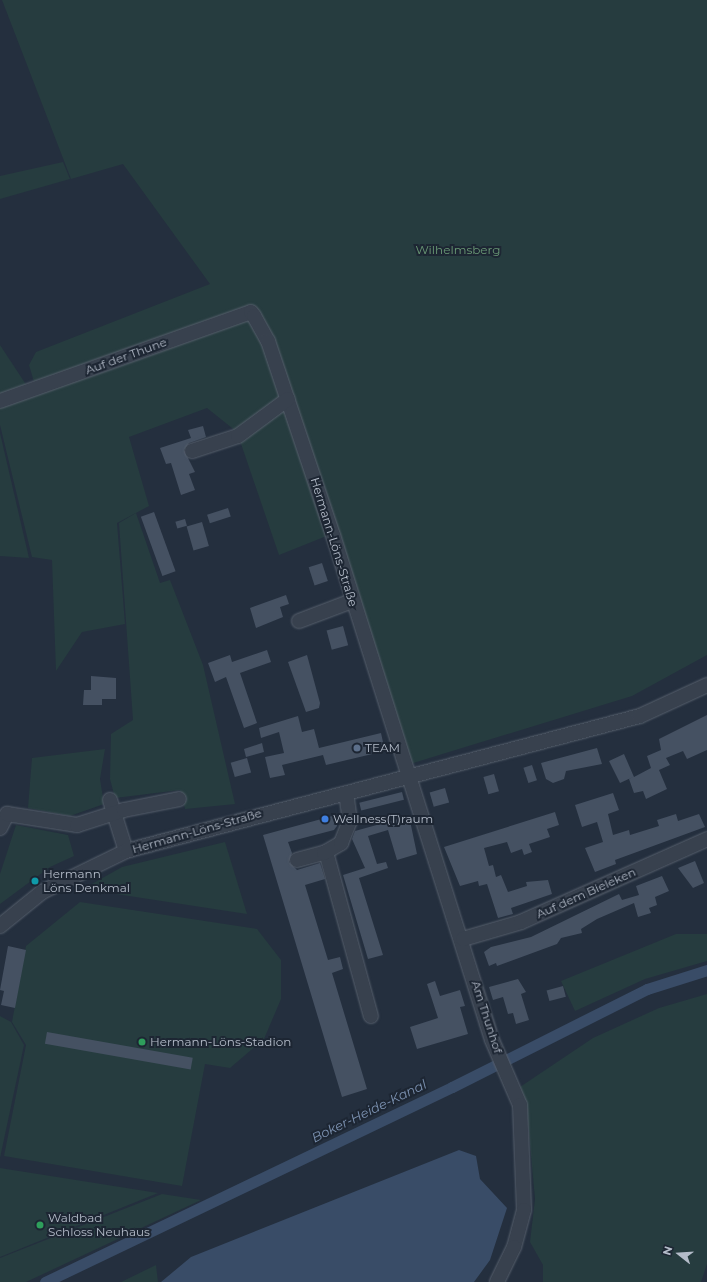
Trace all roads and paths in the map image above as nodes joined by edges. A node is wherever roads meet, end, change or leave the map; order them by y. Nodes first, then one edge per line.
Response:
1 (252, 312) joint
2 (288, 399) junction
3 (0, 401) edge
4 (192, 451) dead end
5 (352, 601) junction
6 (302, 623) dead end
7 (707, 685) edge
8 (411, 776) junction
9 (346, 793) junction
10 (179, 799) dead end
11 (110, 800) dead end
12 (115, 814) junction
13 (0, 828) edge
14 (707, 839) edge
15 (126, 850) junction
16 (326, 852) junction
17 (297, 860) dead end
18 (0, 926) edge
19 (463, 939) junction
20 (371, 1016) dead end
21 (497, 1282) edge

1 - 2 street, Hermann-Löns-Straße
1 - 3 street, Auf der Thune
2 - 4 street
2 - 5 street, Hermann-Löns-Straße
5 - 6 street
5 - 8 street, Hermann-Löns-Straße
7 - 8 street, Hermann-Löns-Straße
8 - 9 street, Hermann-Löns-Straße
8 - 19 street, Am Thunhof
9 - 15 street, Hermann-Löns-Straße
9 - 16 street
10 - 12 street
11 - 12 street
12 - 13 street
12 - 15 street
14 - 19 street, Auf dem Bieleken
15 - 18 street, Hermann-Löns-Straße
16 - 17 street
16 - 20 street
19 - 21 street, Am Thunhof

